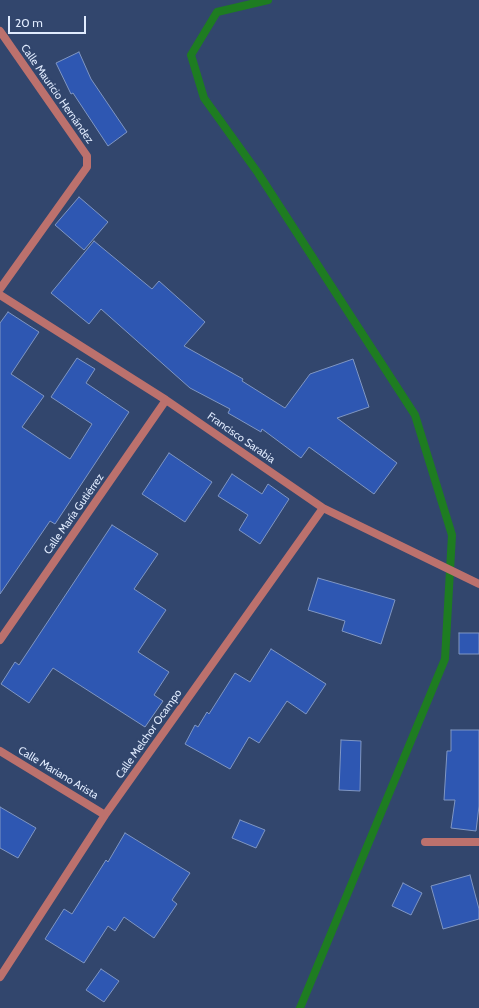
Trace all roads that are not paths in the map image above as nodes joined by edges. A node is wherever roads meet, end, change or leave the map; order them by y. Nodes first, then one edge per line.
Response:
1 (0, 31) edge
2 (0, 289) edge
3 (0, 295) edge
4 (166, 400) junction
5 (323, 508) junction
6 (477, 583) edge
7 (0, 640) edge
8 (0, 751) edge
9 (105, 815) junction
10 (425, 842) dead end
11 (479, 842) edge
12 (0, 977) edge

1 - 2 street, Calle Mauricio Hernández
3 - 4 street, Francisco Sarabia
4 - 5 street, Francisco Sarabia
4 - 7 street, Calle María Gutiérrez
5 - 6 street, Francisco Sarabia
5 - 9 street, Calle Melchor Ocampo
8 - 9 street, Calle Mariano Arista
9 - 12 street, Calle Melchor Ocampo
10 - 11 street

